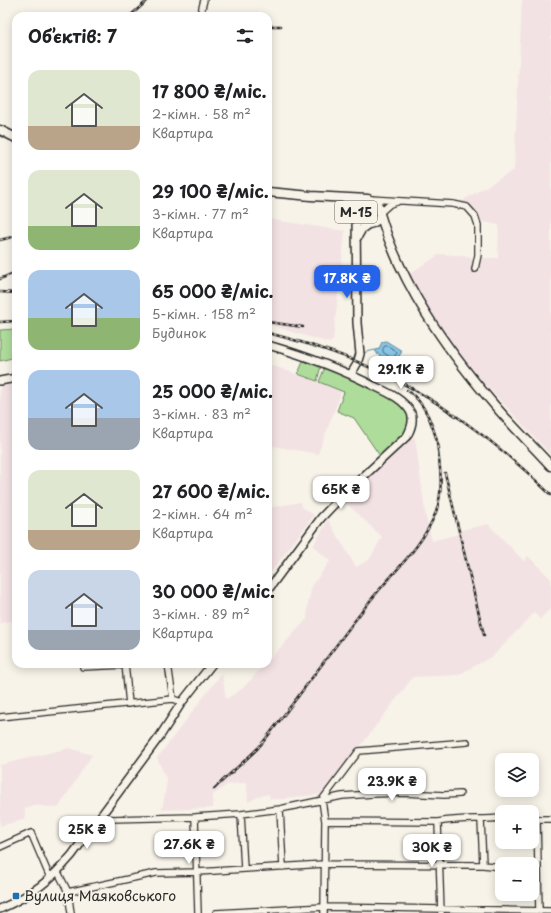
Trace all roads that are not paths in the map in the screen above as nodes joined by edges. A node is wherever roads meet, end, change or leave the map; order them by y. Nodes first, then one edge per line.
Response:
1 (204, 0) edge
2 (201, 12) edge
3 (0, 130) edge
4 (12, 136) edge
5 (272, 192) edge
6 (336, 198) junction
7 (369, 199) junction
8 (402, 201) junction
9 (356, 213) junction
10 (381, 213) junction
11 (370, 224) junction
12 (388, 238) junction
13 (356, 242) junction
14 (475, 269) dead end
15 (272, 346) edge
16 (351, 374) junction
17 (12, 379) edge
18 (0, 381) edge
19 (551, 466) edge
20 (272, 585) edge
21 (125, 668) edge
22 (169, 668) edge
23 (209, 668) edge
24 (173, 700) junction
25 (182, 702) junction
26 (129, 704) junction
27 (0, 717) edge
28 (467, 742) dead end
29 (460, 794) dead end
30 (322, 800) junction
31 (280, 809) junction
32 (241, 814) junction
33 (101, 816) junction
34 (195, 817) junction
35 (539, 818) edge
36 (495, 819) edge
37 (551, 819) edge
38 (482, 820) junction
39 (325, 821) junction
40 (438, 822) junction
41 (0, 847) edge
42 (324, 864) junction
43 (440, 865) junction
44 (483, 865) junction
45 (495, 866) edge
46 (283, 867) junction
47 (244, 869) junction
48 (198, 872) junction
49 (55, 875) junction
50 (68, 892) junction
51 (538, 901) edge
52 (0, 909) edge
53 (324, 910) edge
54 (441, 911) edge
55 (551, 911) edge
56 (539, 912) edge
57 (71, 913) edge
58 (198, 913) edge
59 (216, 913) edge

1 - 2 street
3 - 4 highway
5 - 6 highway, М-15
6 - 7 highway, М-15
6 - 9 highway, М-15
7 - 8 street
7 - 9 highway, М-15
7 - 10 highway, М-15
8 - 10 street
8 - 14 street
9 - 11 highway, М-15
9 - 13 main road
10 - 11 highway, М-15
10 - 12 highway, М-15
11 - 12 highway, М-15
11 - 13 main road
12 - 19 highway, М-15
13 - 16 main road
15 - 16 main road
16 - 20 main road
17 - 18 main road
21 - 26 street
22 - 24 street
23 - 25 main road
24 - 25 street
24 - 26 street
25 - 33 main road
26 - 27 street
28 - 30 street
29 - 30 street
30 - 31 street
30 - 39 street
31 - 32 street
31 - 46 street
32 - 34 street
32 - 47 street
33 - 34 street
33 - 49 main road
34 - 48 street
35 - 37 street
36 - 38 street
38 - 40 street
38 - 44 street
39 - 40 street
39 - 42 street
40 - 43 street
41 - 49 street
42 - 43 street
42 - 46 street
42 - 53 street
43 - 44 street
43 - 54 street
44 - 45 street
46 - 47 street
47 - 48 street
48 - 50 street
48 - 58 street
49 - 50 street
49 - 52 main road
50 - 57 street
51 - 56 street
53 - 54 street
53 - 59 street
54 - 56 street
55 - 56 street

